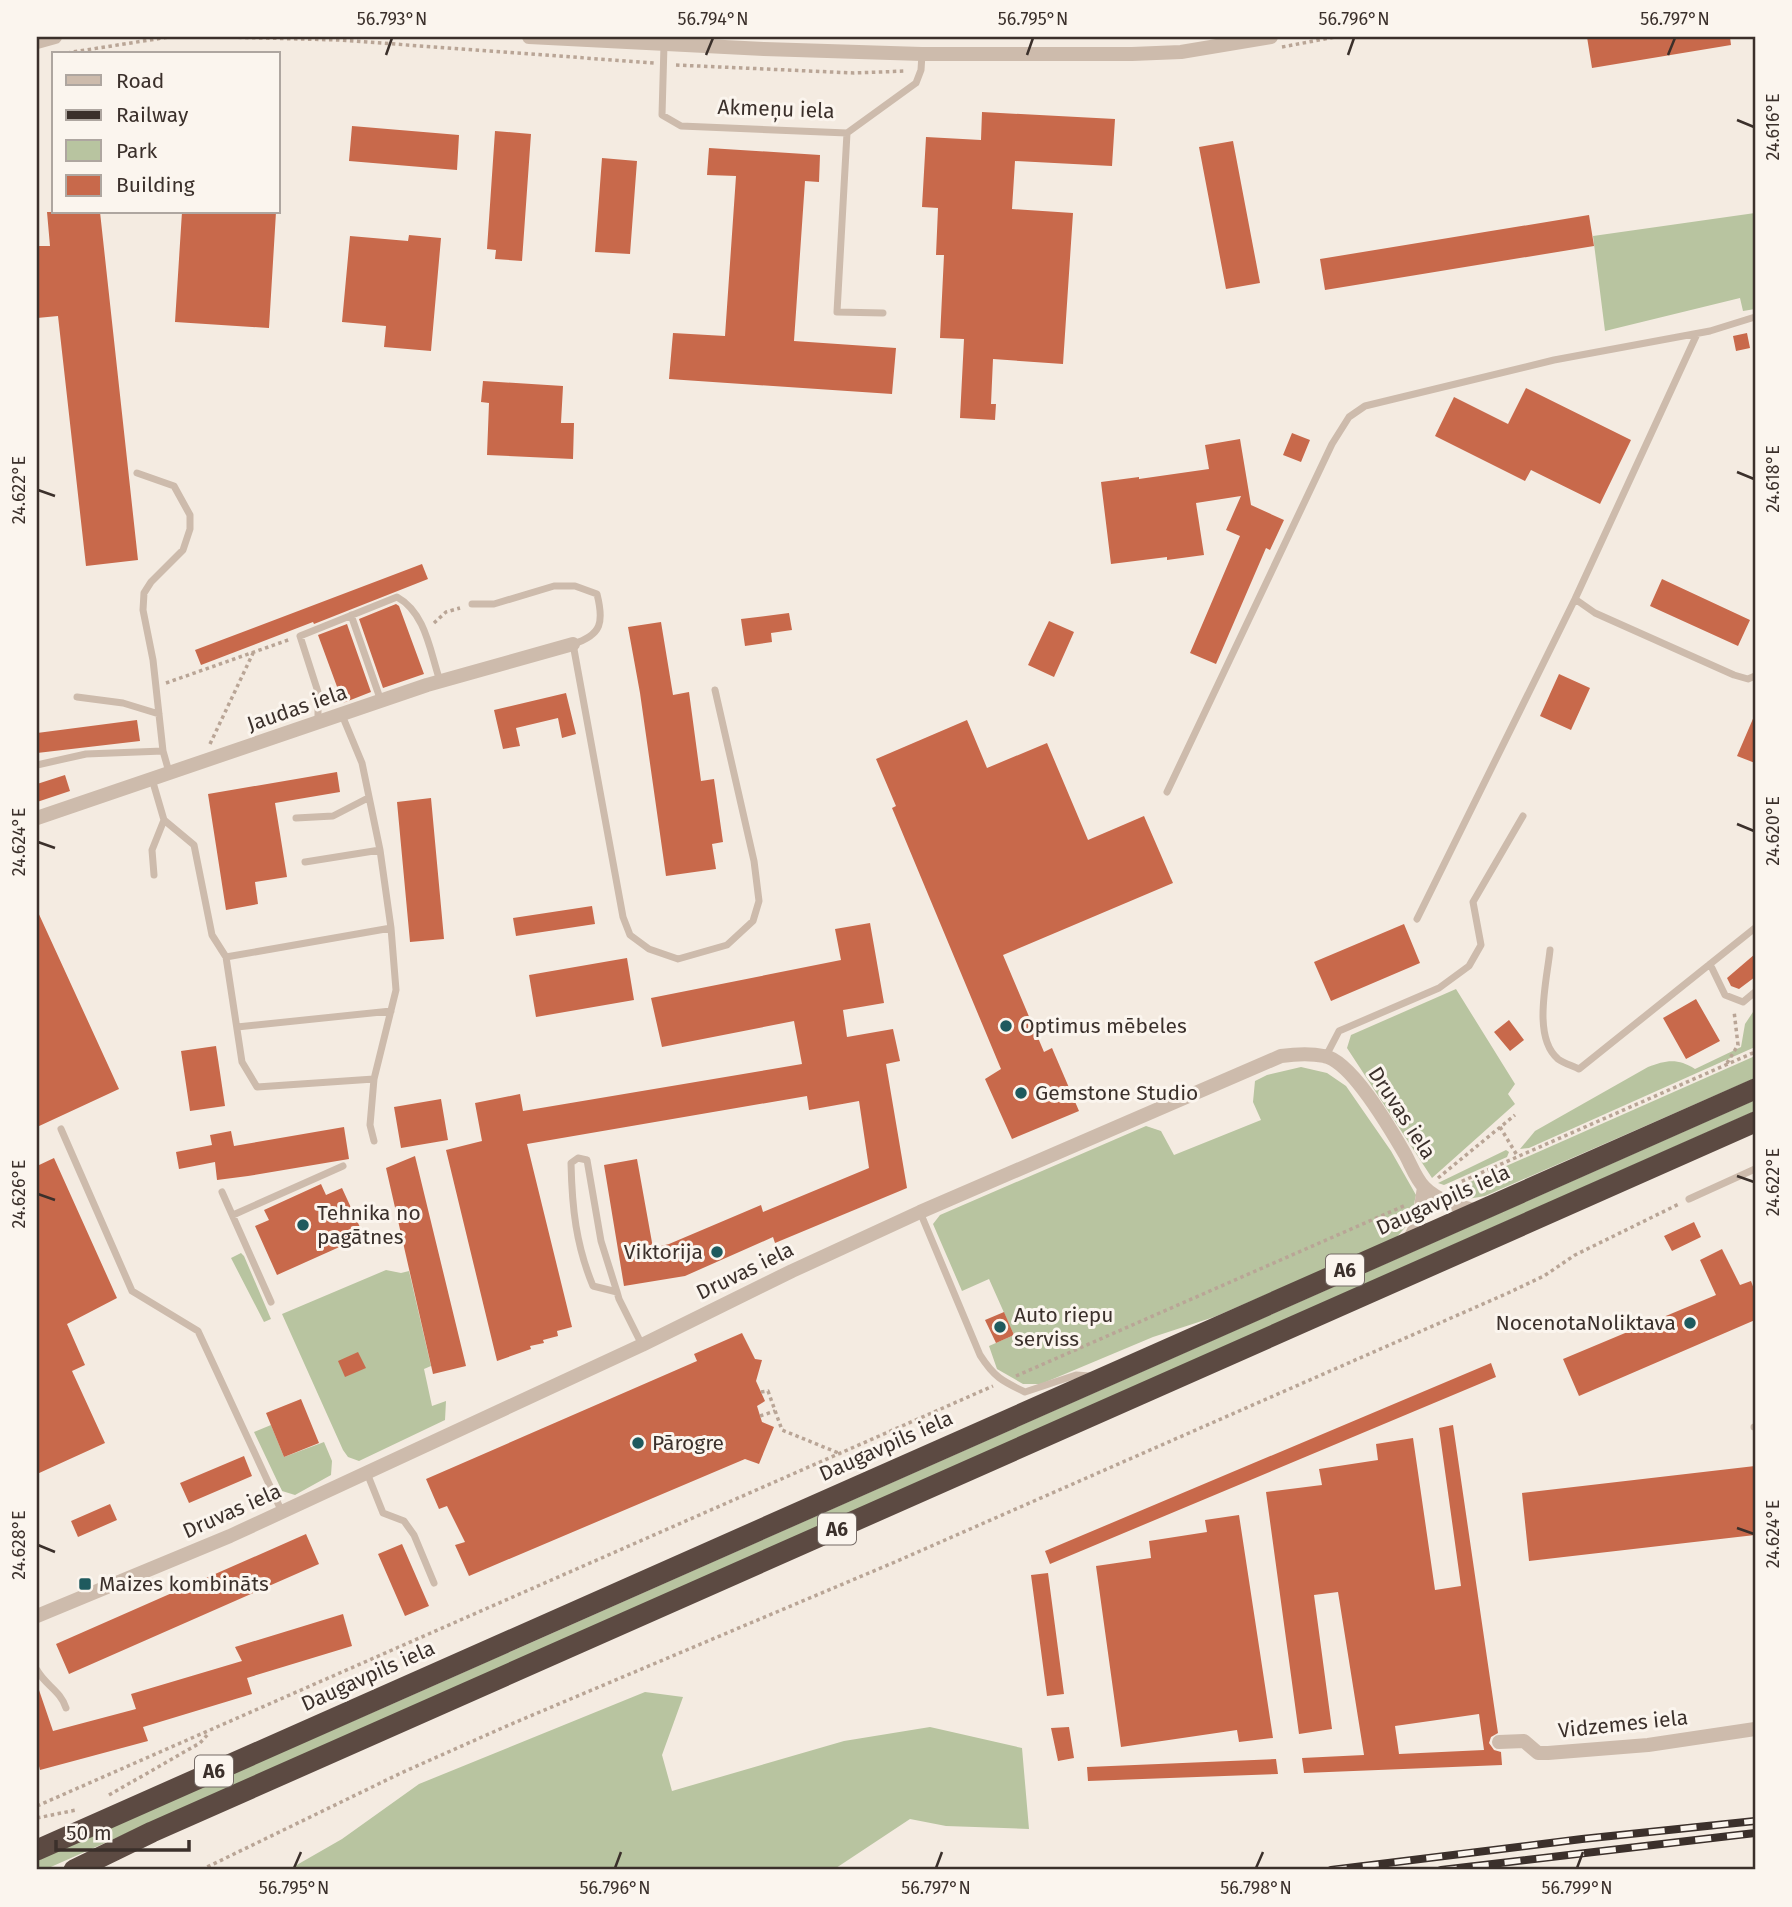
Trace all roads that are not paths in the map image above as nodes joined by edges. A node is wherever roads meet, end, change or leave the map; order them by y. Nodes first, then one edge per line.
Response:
1 (55, 37) edge
2 (529, 37) edge
3 (1271, 37) edge
4 (644, 40) edge
5 (37, 42) edge
6 (664, 45) junction
7 (922, 54) junction
8 (847, 133) junction
9 (883, 313) dead end
10 (1755, 317) edge
11 (1697, 334) junction
12 (137, 473) dead end
13 (1575, 598) junction
14 (472, 604) road end
15 (351, 615) junction
16 (573, 644) junction
17 (1755, 676) edge
18 (440, 681) junction
19 (715, 690) dead end
20 (77, 697) dead end
21 (381, 701) junction
22 (159, 714) junction
23 (342, 715) junction
24 (318, 723) junction
25 (163, 751) junction
26 (37, 765) edge
27 (169, 773) junction
28 (152, 779) junction
29 (1167, 792) dead end
30 (368, 798) junction
31 (1523, 816) dead end
32 (37, 818) edge
33 (296, 818) dead end
34 (164, 820) junction
35 (380, 850) junction
36 (305, 862) dead end
37 (154, 875) dead end
38 (1418, 919) dead end
39 (391, 928) junction
40 (1755, 928) edge
41 (1550, 950) dead end
42 (226, 957) junction
43 (1710, 964) junction
44 (1755, 992) edge
45 (391, 1011) junction
46 (237, 1027) junction
47 (1326, 1056) junction
48 (374, 1079) junction
49 (1755, 1089) edge
50 (1755, 1122) edge
51 (61, 1129) dead end
52 (374, 1141) dead end
53 (343, 1166) dead end
54 (1755, 1169) edge
55 (222, 1192) dead end
56 (1427, 1193) junction
57 (1689, 1199) road end
58 (1478, 1211) junction
59 (920, 1212) junction
60 (233, 1215) junction
61 (1408, 1242) junction
62 (617, 1292) junction
63 (271, 1301) dead end
64 (642, 1345) junction
65 (1101, 1378) junction
66 (367, 1473) junction
67 (282, 1512) junction
68 (434, 1583) dead end
69 (37, 1616) edge
70 (37, 1670) edge
71 (66, 1708) dead end
72 (1755, 1729) edge
73 (1499, 1742) dead end
74 (37, 1850) edge
75 (74, 1870) edge

1 - 5 street
2 - 4 street
3 - 7 street
4 - 6 street
6 - 7 street
6 - 8 lane, Akmeņu iela
7 - 8 lane, Akmeņu iela
8 - 9 lane
10 - 11 lane
11 - 13 lane
11 - 29 lane
12 - 22 lane
13 - 17 lane
13 - 38 lane
14 - 16 lane
15 - 18 lane
15 - 21 lane
15 - 24 lane
16 - 18 street, Jaudas iela
16 - 19 lane
18 - 21 street, Jaudas iela
20 - 22 lane
21 - 23 street, Jaudas iela
22 - 25 lane
23 - 24 street, Jaudas iela
23 - 30 lane
24 - 27 street, Jaudas iela
25 - 26 lane
25 - 27 lane
27 - 28 street, Jaudas iela
28 - 32 street, Jaudas iela
28 - 34 lane
30 - 33 lane
30 - 35 lane
31 - 47 lane
34 - 37 lane
34 - 42 lane
35 - 36 lane
35 - 39 lane
39 - 42 lane
39 - 45 lane
40 - 43 lane
41 - 43 lane
42 - 46 lane
43 - 44 lane
45 - 46 lane
45 - 48 lane
46 - 48 lane
47 - 56 street, Druvas iela
47 - 59 street, Druvas iela
48 - 52 lane
49 - 58 highway, Daugavpils iela / A6
50 - 75 highway, A6
51 - 67 lane
53 - 60 lane
54 - 57 lane
55 - 60 lane
56 - 58 street
56 - 61 street
58 - 61 highway, Daugavpils iela / A6
59 - 64 street, Druvas iela
59 - 65 lane
60 - 63 lane
61 - 65 highway, Daugavpils iela / A6
62 - 62 lane
62 - 64 lane
64 - 66 street, Druvas iela
65 - 74 highway, Daugavpils iela / A6
66 - 67 street, Druvas iela
66 - 68 lane
67 - 69 street, Druvas iela
70 - 71 lane
72 - 73 street, Vidzemes iela

